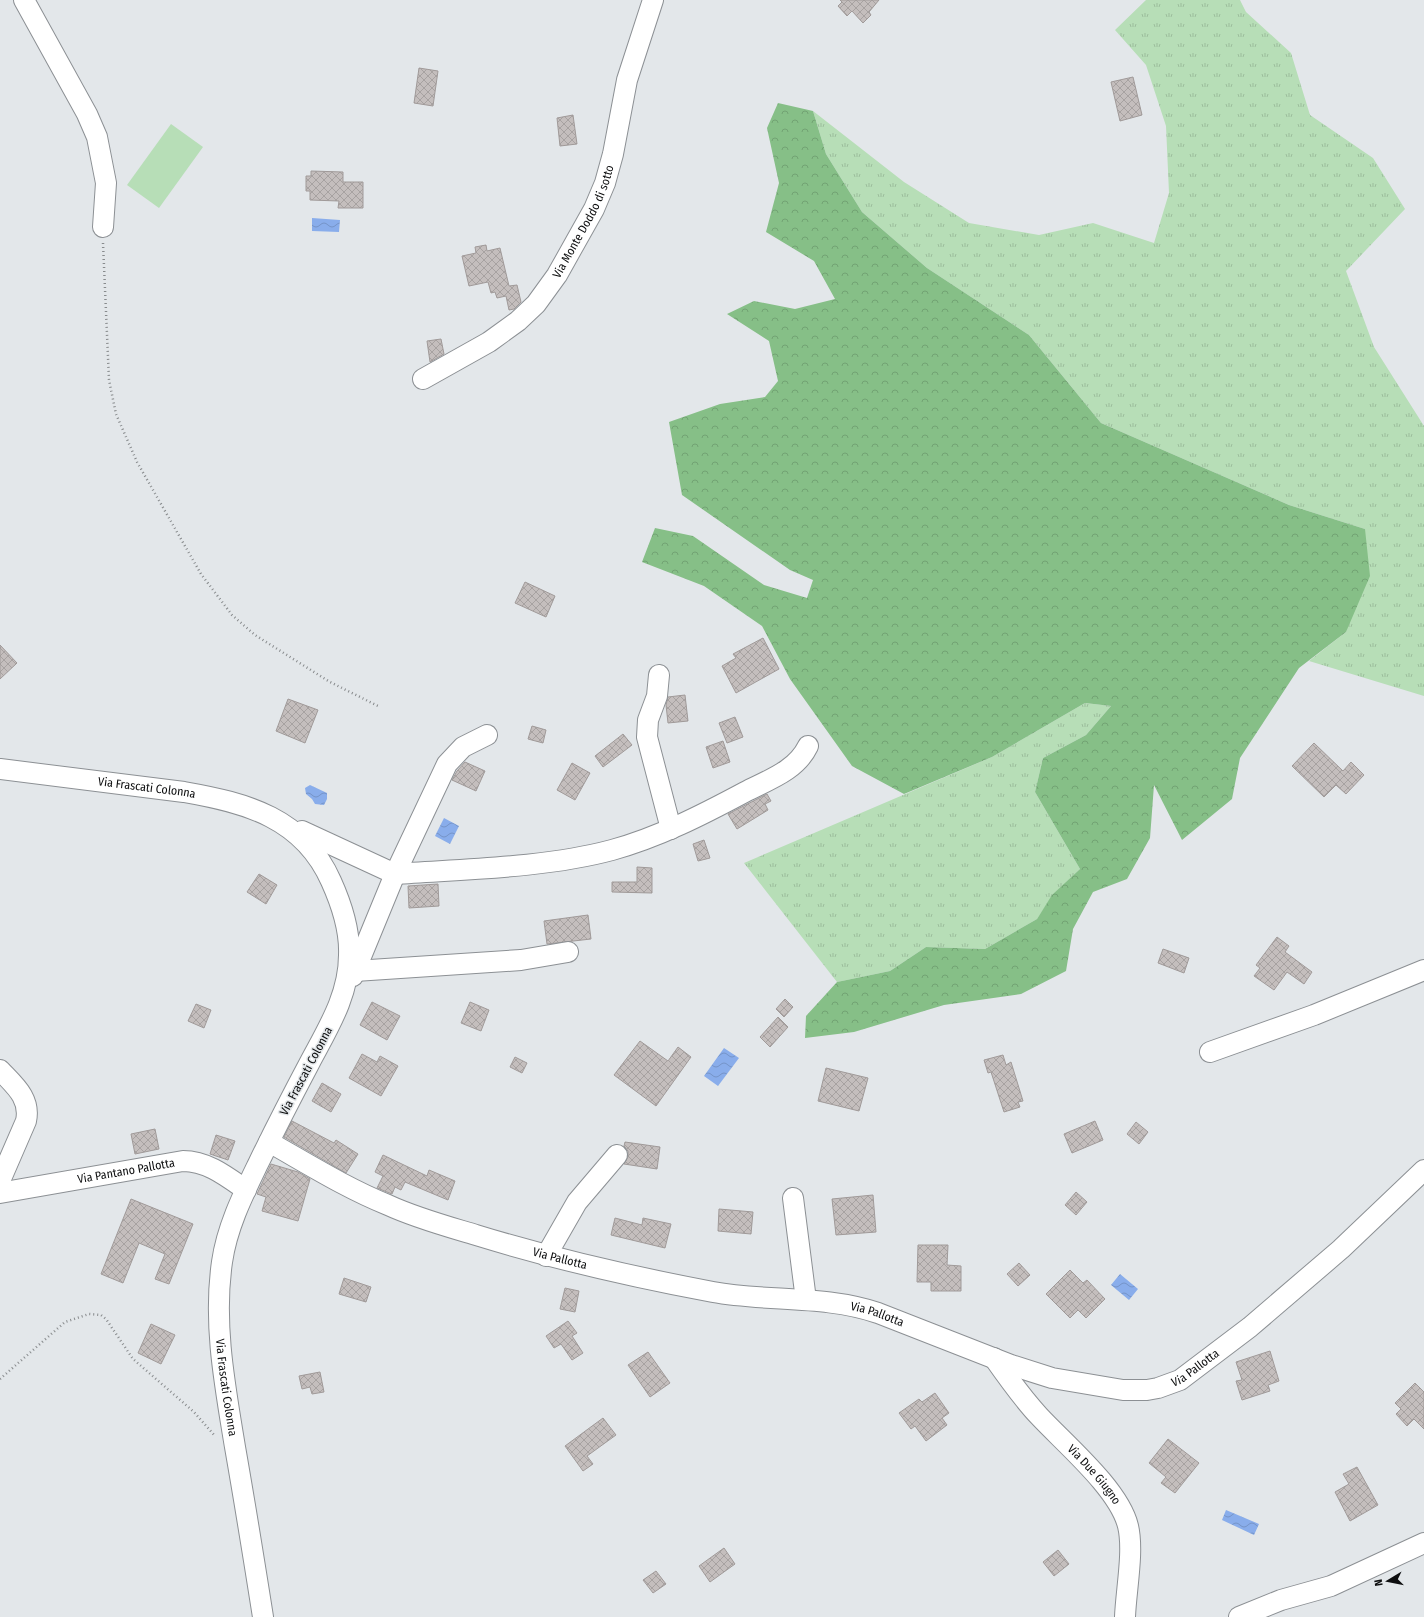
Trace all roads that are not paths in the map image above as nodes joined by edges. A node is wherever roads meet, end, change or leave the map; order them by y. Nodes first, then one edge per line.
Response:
1 (24, 0) edge
2 (653, 0) edge
3 (103, 228) road end
4 (422, 379) dead end
5 (659, 675) dead end
6 (487, 735) dead end
7 (808, 746) dead end
8 (0, 769) edge
9 (257, 810) junction
10 (671, 829) junction
11 (394, 874) junction
12 (568, 952) dead end
13 (1424, 970) edge
14 (355, 971) junction
15 (337, 1011) junction
16 (1210, 1052) dead end
17 (0, 1070) edge
18 (269, 1142) junction
19 (616, 1155) dead end
20 (1424, 1170) edge
21 (0, 1181) edge
22 (246, 1190) junction
23 (0, 1193) edge
24 (793, 1198) dead end
25 (546, 1256) junction
26 (806, 1300) junction
27 (994, 1358) junction
28 (1424, 1543) edge
29 (263, 1617) edge
30 (1125, 1617) edge
31 (1239, 1617) edge

1 - 3 street
2 - 4 street, Via Monte Doddo di sotto
5 - 10 street
6 - 11 street
7 - 10 street
8 - 9 street, Via Frascati Colonna
9 - 11 street
9 - 15 street, Via Frascati Colonna
10 - 11 street
11 - 14 street
12 - 14 street
13 - 16 street
14 - 15 street
15 - 18 street, Via Frascati Colonna
17 - 21 street
18 - 22 street, Via Frascati Colonna
18 - 25 street, Via Pallotta
19 - 25 street
20 - 27 street, Via Pallotta
22 - 23 street, Via Pantano Pallotta
22 - 29 street, Via Frascati Colonna
24 - 26 street
25 - 26 street, Via Pallotta
26 - 27 street, Via Pallotta
27 - 30 street, Via Due Giugno
28 - 31 street

